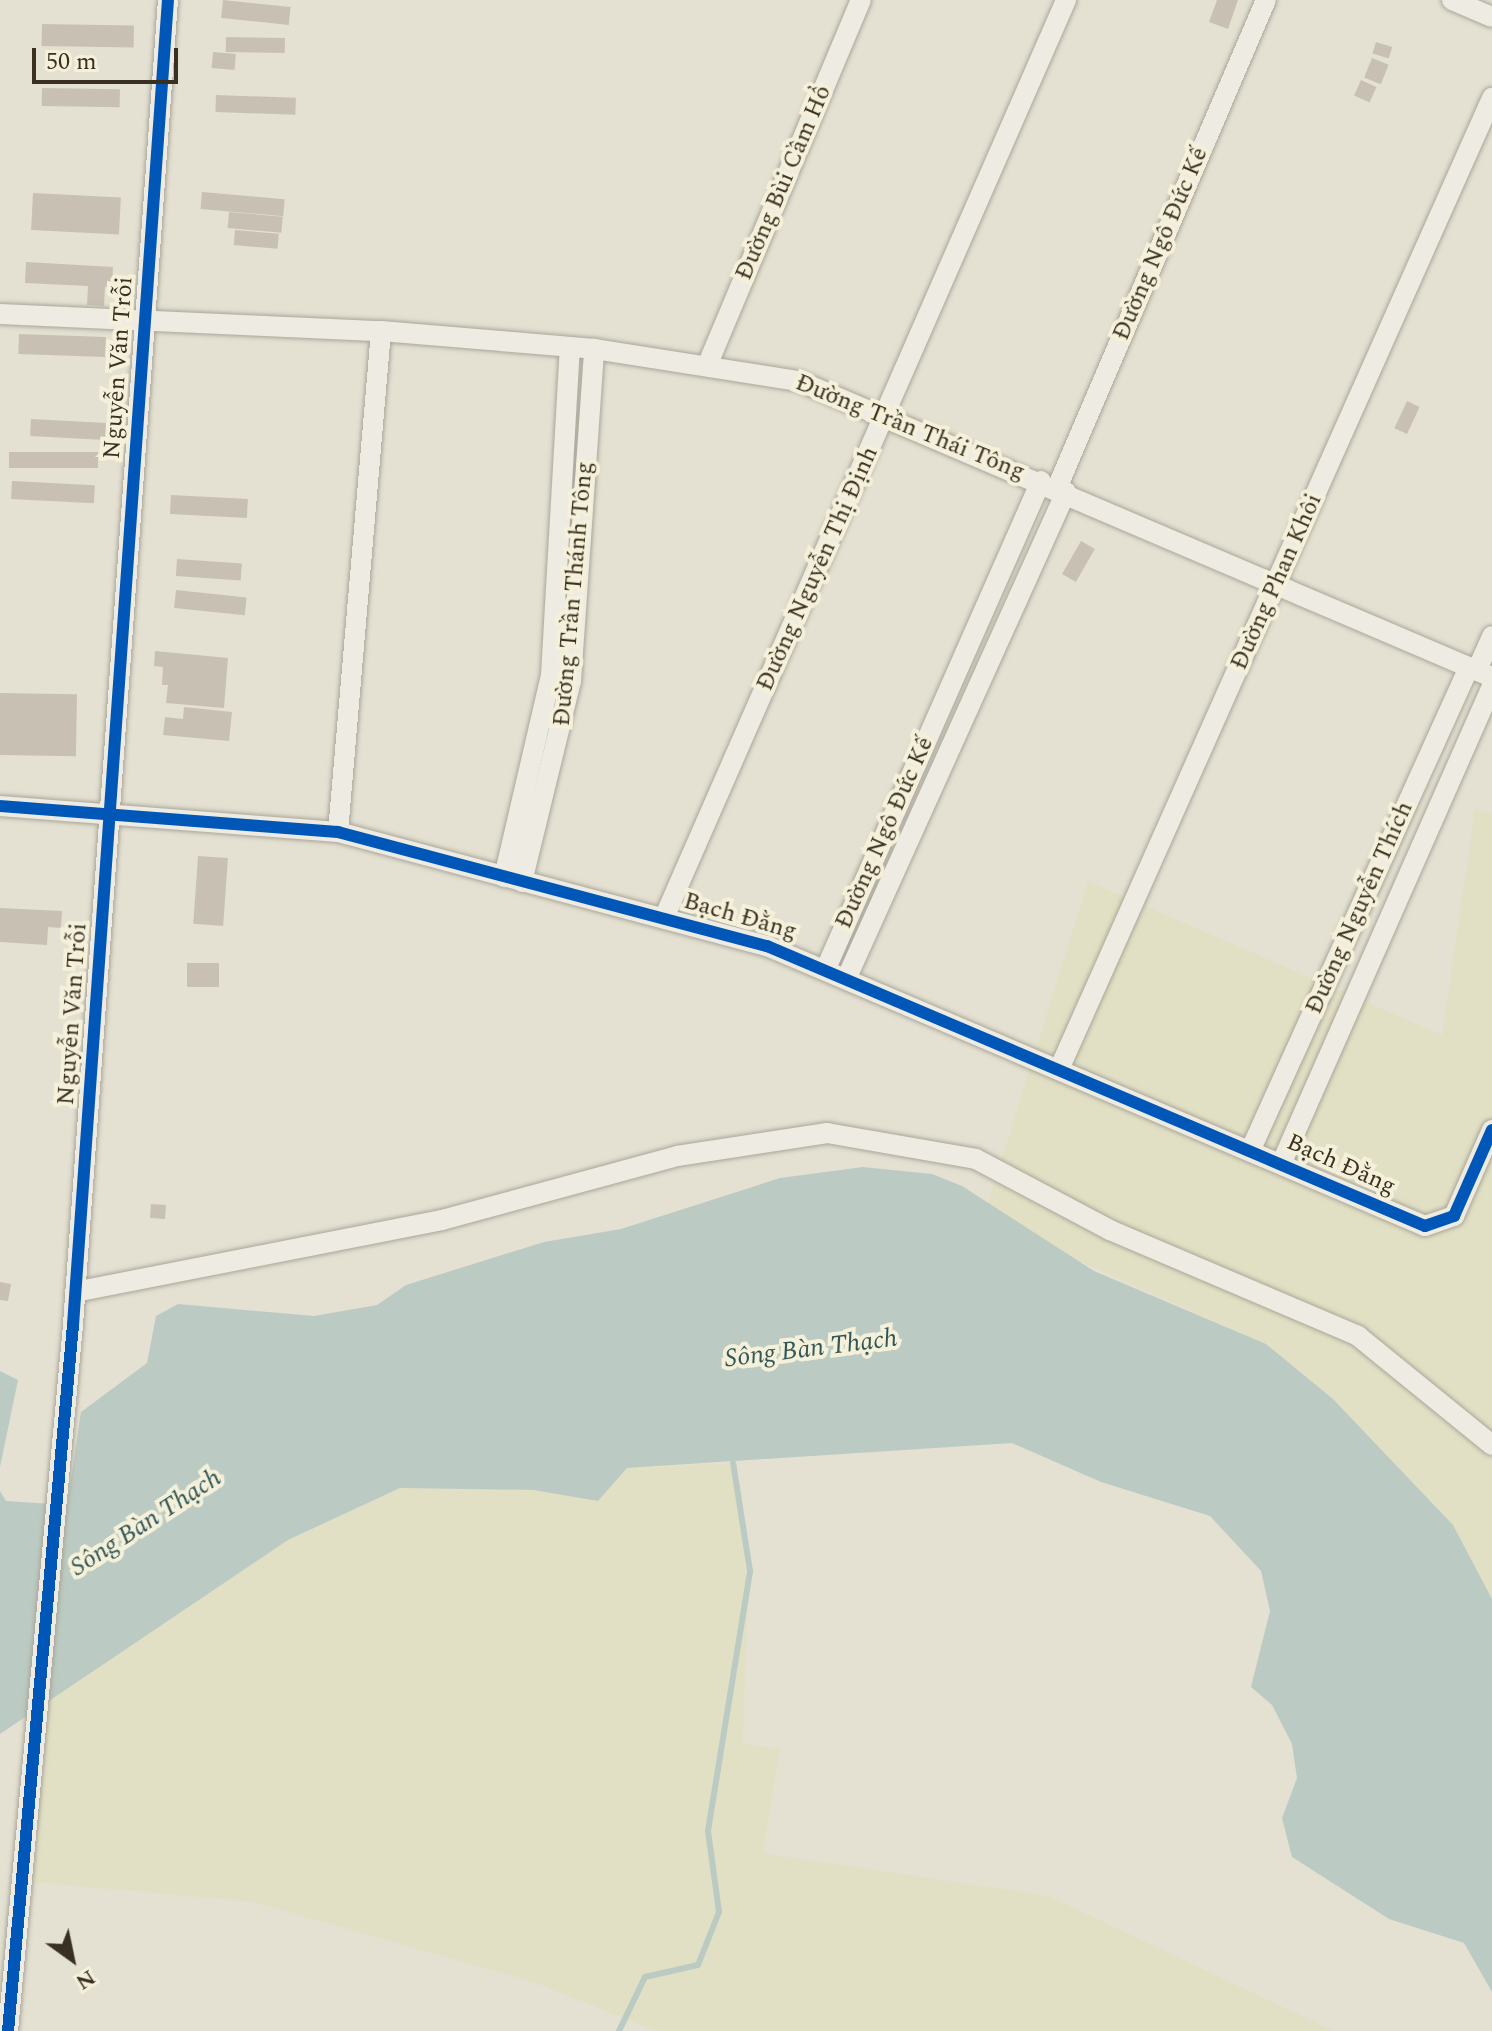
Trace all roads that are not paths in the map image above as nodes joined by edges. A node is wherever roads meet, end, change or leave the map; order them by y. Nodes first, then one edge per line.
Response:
1 (168, 0) edge
2 (861, 0) edge
3 (1066, 0) edge
4 (1266, 0) edge
5 (1452, 0) edge
6 (1492, 17) edge
7 (1492, 98) edge
8 (0, 314) edge
9 (145, 325) junction
10 (381, 331) junction
11 (570, 348) junction
12 (594, 349) junction
13 (707, 366) junction
14 (885, 416) junction
15 (1055, 487) junction
16 (1277, 581) junction
17 (1492, 636) edge
18 (1479, 671) edge
19 (1492, 686) edge
20 (0, 806) edge
21 (109, 815) junction
22 (338, 832) junction
23 (513, 880) junction
24 (664, 918) junction
25 (827, 966) junction
26 (848, 975) junction
27 (1061, 1065) junction
28 (1492, 1130) edge
29 (1251, 1149) junction
30 (1282, 1162) junction
31 (75, 1292) junction
32 (1492, 1445) edge
33 (8, 2031) edge

1 - 9 street, Nguyễn Văn Trỗi
2 - 13 street, Đường Bùi Cầm Hổ
3 - 14 street, Đường Nguyễn Thị Định
4 - 15 street, Đường Ngô Đức Kế
5 - 6 street
7 - 16 street, Đường Phan Khôi
8 - 9 street, Đường Trần Thái Tông
9 - 10 street, Đường Trần Thái Tông
9 - 21 street, Nguyễn Văn Trỗi
10 - 11 street, Đường Trần Thái Tông
10 - 22 street
11 - 12 street, Đường Trần Thái Tông
11 - 23 street, Đường Trần Thánh Tông
12 - 13 street, Đường Trần Thái Tông
12 - 23 street, Đường Trần Thánh Tông
13 - 14 street, Đường Trần Thái Tông
14 - 15 street, Đường Trần Thái Tông
14 - 24 street, Đường Nguyễn Thị Định
15 - 16 street, Đường Trần Thái Tông
15 - 25 street, Đường Ngô Đức Kế
15 - 26 street, Đường Ngô Đức Kế
16 - 18 street, Đường Trần Thái Tông
16 - 27 street, Đường Phan Khôi
17 - 18 street, Đường Nguyễn Thích
18 - 29 street, Đường Nguyễn Thích
19 - 30 street, Đường Nguyễn Thích
20 - 21 street, Bạch Đằng
21 - 22 street, Bạch Đằng
21 - 31 street, Nguyễn Văn Trỗi
22 - 23 street, Bạch Đằng
23 - 24 street, Bạch Đằng
24 - 25 street, Bạch Đằng
25 - 26 street, Bạch Đằng
26 - 27 street, Bạch Đằng
27 - 29 street, Bạch Đằng
28 - 30 street, Bạch Đằng
29 - 30 street, Bạch Đằng
31 - 32 street
31 - 33 street, Nguyễn Văn Trỗi

